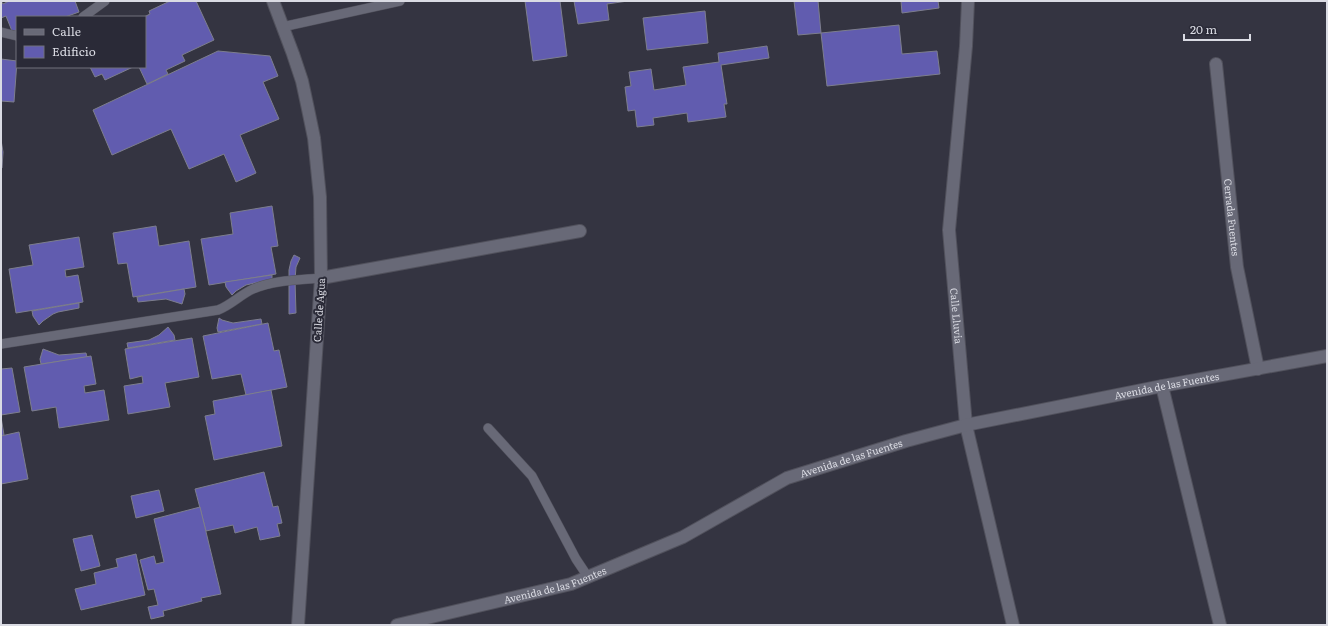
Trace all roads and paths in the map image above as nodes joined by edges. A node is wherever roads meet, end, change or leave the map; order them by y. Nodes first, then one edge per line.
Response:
1 (105, 1) edge
2 (273, 1) edge
3 (400, 1) edge
4 (968, 1) edge
5 (84, 16) edge
6 (282, 27) junction
7 (1, 32) edge
8 (16, 36) edge
9 (1216, 64) dead end
10 (580, 231) dead end
11 (321, 278) junction
12 (1, 344) edge
13 (1327, 356) edge
14 (1258, 369) junction
15 (1162, 386) junction
16 (966, 425) junction
17 (488, 428) dead end
18 (588, 577) junction
19 (298, 625) edge
20 (397, 625) edge
21 (1013, 625) edge
22 (1220, 625) edge

1 - 5 lane
2 - 6 street, Calle de Agua
3 - 6 lane
4 - 16 street, Calle Lluvia
6 - 11 street, Calle de Agua
7 - 8 lane
9 - 14 street, Cerrada Fuentes
10 - 11 street
11 - 12 lane
11 - 19 street, Calle de Agua
13 - 14 street, Avenida de las Fuentes
14 - 15 street, Avenida de las Fuentes
15 - 16 street, Avenida de las Fuentes
15 - 22 street
16 - 18 street, Avenida de las Fuentes
16 - 21 street, Calle Lluvia
17 - 18 lane
18 - 20 street, Avenida de las Fuentes

